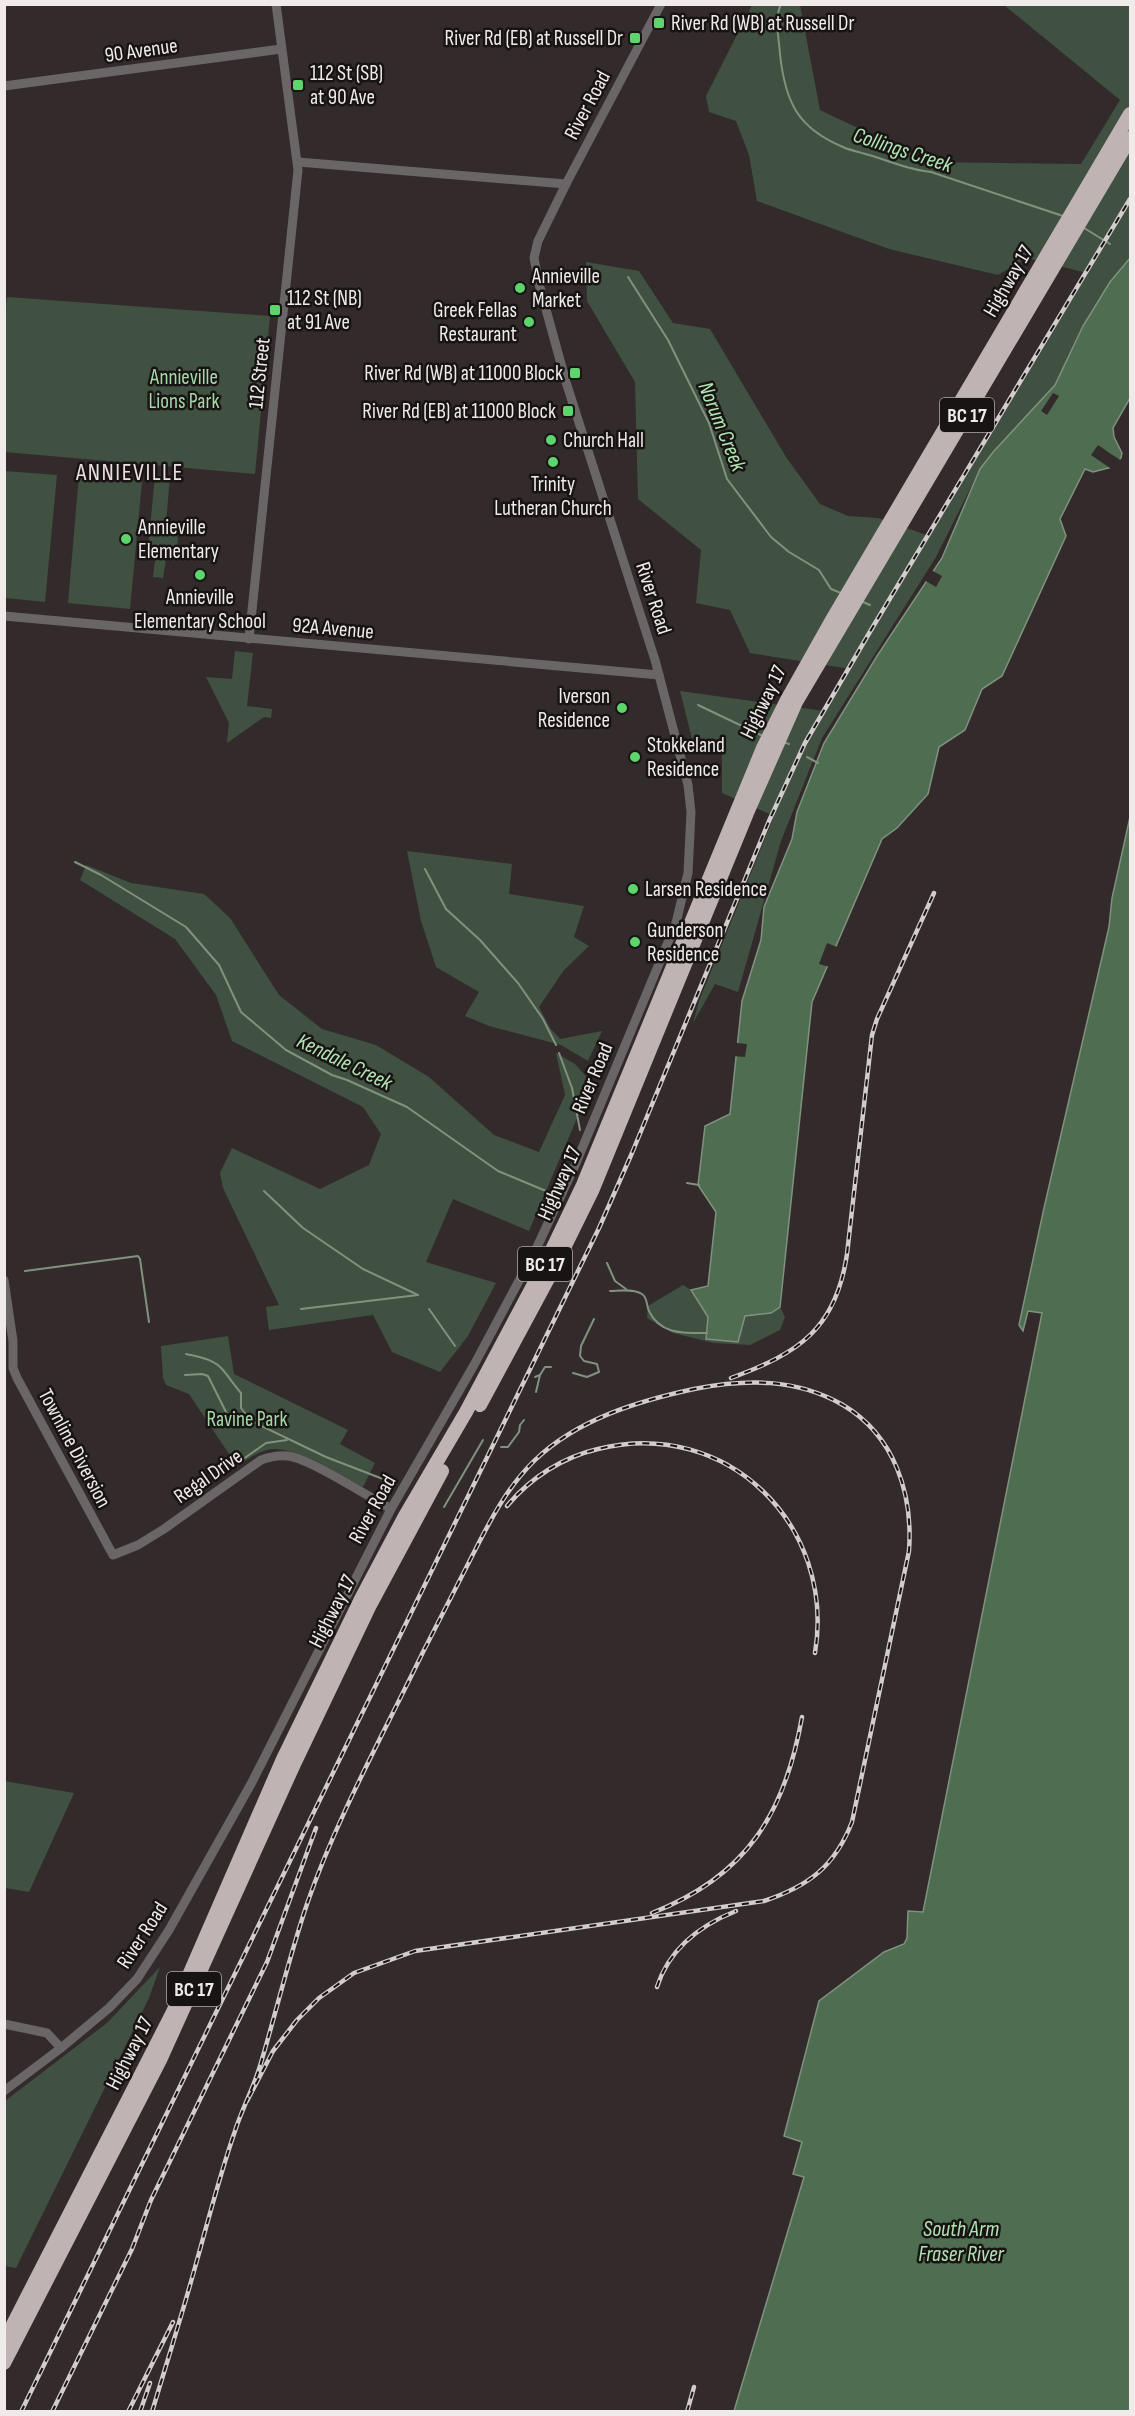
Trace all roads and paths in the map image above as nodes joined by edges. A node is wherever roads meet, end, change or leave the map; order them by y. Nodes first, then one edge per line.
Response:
1 (276, 4) edge
2 (662, 4) edge
3 (282, 49) junction
4 (4, 86) edge
5 (1131, 114) edge
6 (1131, 138) edge
7 (298, 162) junction
8 (566, 184) junction
9 (1086, 201) junction
10 (4, 616) edge
11 (249, 639) junction
12 (659, 675) junction
13 (768, 749) junction
14 (4, 1280) edge
15 (9, 1356) edge
16 (391, 1509) junction
17 (113, 1555) joint
18 (4, 2024) edge
19 (61, 2048) junction
20 (4, 2091) edge
21 (4, 2342) edge
22 (4, 2363) edge

1 - 3 street, 112 Street
2 - 8 street, River Road
3 - 4 street, 90 Avenue
3 - 7 street, 112 Street
5 - 9 highway, Highway 17 / BC 17
6 - 9 highway, Highway 17 / BC 17
7 - 8 street
7 - 11 street, 112 Street
8 - 12 street, River Road
9 - 13 highway, Highway 17 / BC 17
10 - 11 street, 92A Avenue
11 - 12 street, 92A Avenue
12 - 16 street, River Road
13 - 21 highway, Highway 17 / BC 17
13 - 22 highway, Highway 17 / BC 17
14 - 15 street, Townline Diversion
15 - 17 street, Townline Diversion
16 - 17 street, Regal Drive
16 - 19 street, River Road
18 - 19 street
19 - 20 street, River Road

